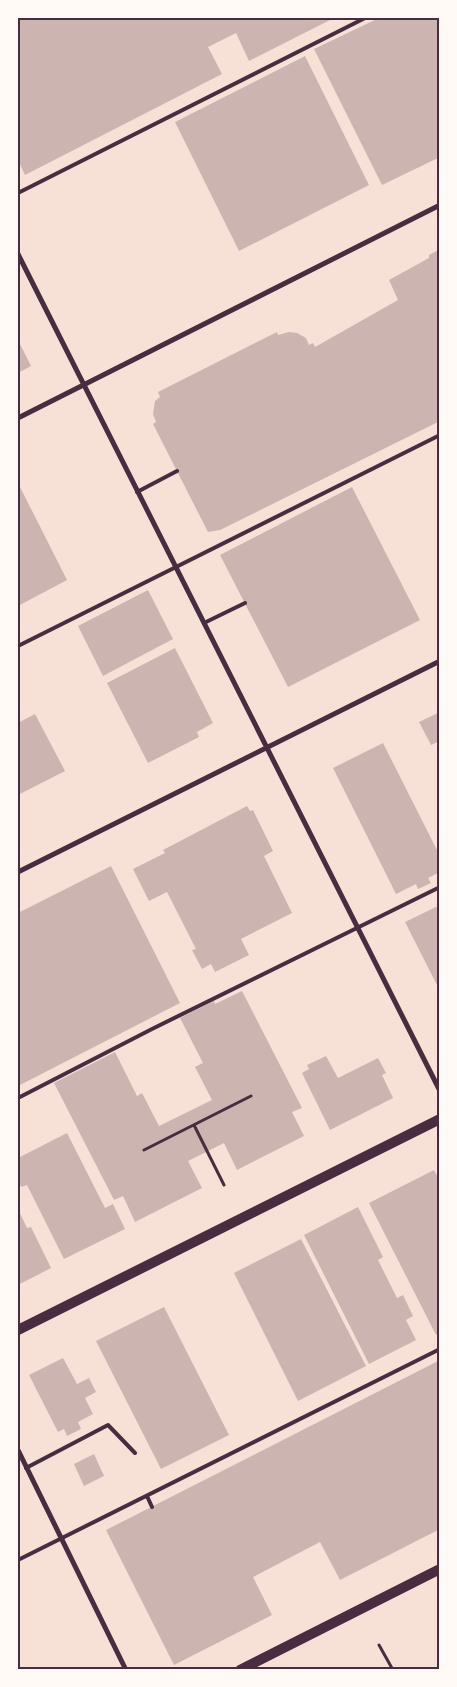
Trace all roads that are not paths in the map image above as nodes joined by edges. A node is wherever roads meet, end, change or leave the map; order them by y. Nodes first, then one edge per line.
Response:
1 (365, 18) edge
2 (18, 193) edge
3 (440, 205) edge
4 (18, 254) edge
5 (83, 384) junction
6 (18, 418) edge
7 (440, 435) edge
8 (178, 471) dead end
9 (137, 492) junction
10 (175, 566) junction
11 (245, 603) dead end
12 (204, 623) junction
13 (18, 646) edge
14 (440, 661) edge
15 (266, 746) junction
16 (18, 872) edge
17 (440, 887) edge
18 (357, 927) junction
19 (440, 1091) edge
20 (18, 1098) edge
21 (440, 1119) edge
22 (18, 1330) edge
23 (440, 1349) edge
24 (18, 1450) edge
25 (135, 1453) dead end
26 (26, 1468) junction
27 (147, 1496) junction
28 (152, 1507) dead end
29 (62, 1538) junction
30 (18, 1560) edge
31 (440, 1569) edge
32 (126, 1670) edge
33 (240, 1670) edge

1 - 2 lane
3 - 5 street
4 - 5 street
5 - 6 street
5 - 9 street
7 - 10 lane
8 - 9 lane
9 - 10 street
10 - 12 street
10 - 13 lane
11 - 12 lane
12 - 15 street
14 - 15 street
15 - 16 street
15 - 18 street
17 - 18 lane
18 - 19 street
18 - 20 lane
21 - 22 main road
23 - 27 lane
24 - 26 street
25 - 26 lane
26 - 29 street
27 - 28 lane
27 - 29 lane
29 - 30 lane
29 - 32 street
31 - 33 main road

